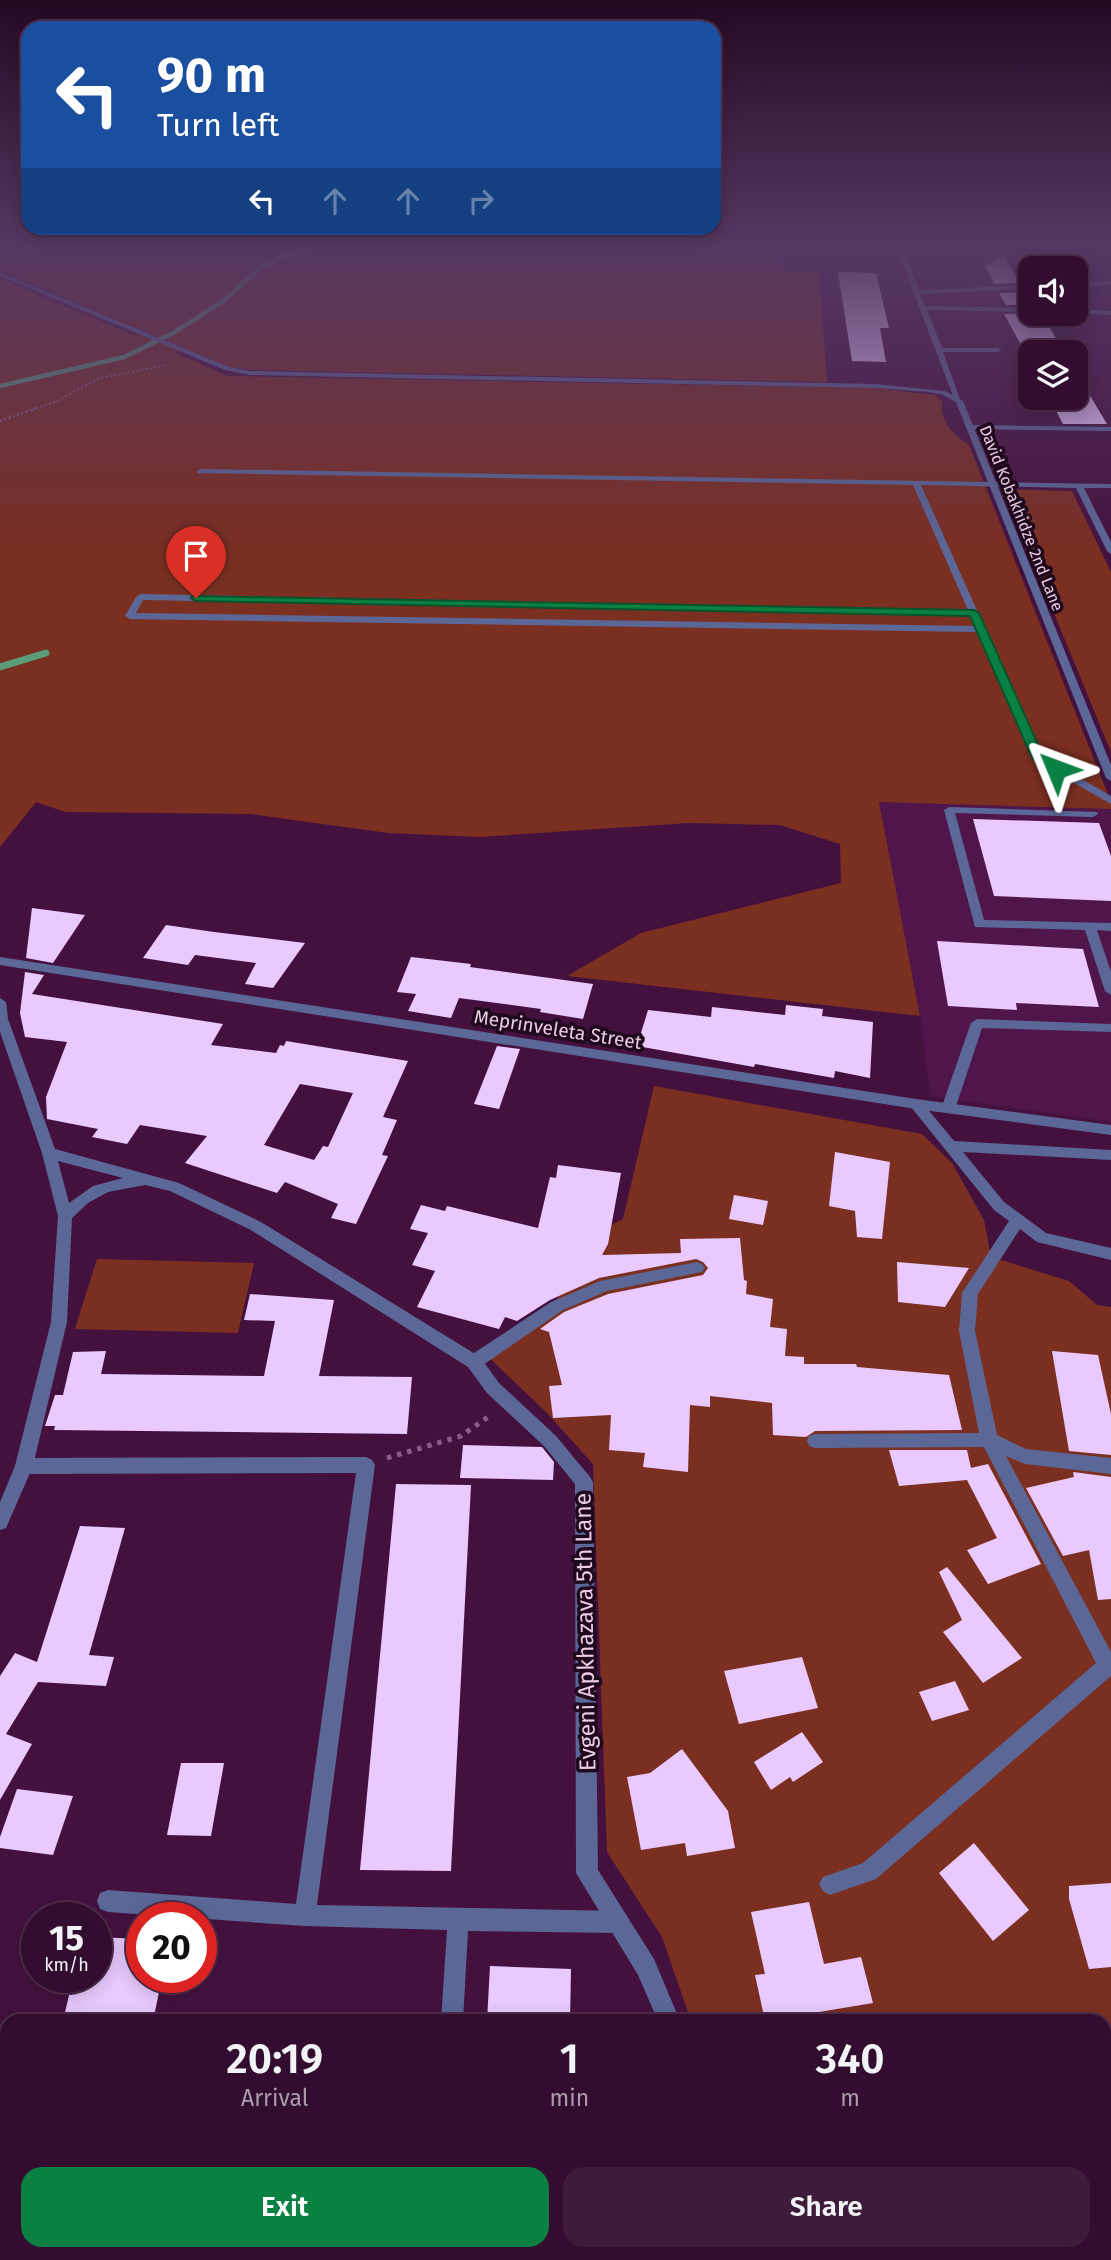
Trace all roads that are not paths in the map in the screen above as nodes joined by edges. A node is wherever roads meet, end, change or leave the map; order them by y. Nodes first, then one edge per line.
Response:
1 (180, 349) edge
2 (939, 350) joint
3 (998, 351) dead end
4 (959, 401) junction
5 (970, 427) junction
6 (1111, 429) edge
7 (201, 471) dead end
8 (916, 483) junction
9 (993, 485) junction
10 (1079, 486) junction
11 (1111, 486) edge
12 (1111, 551) edge
13 (974, 613) junction
14 (981, 629) junction
15 (1111, 778) edge
16 (1111, 801) edge
17 (1093, 814) dead end
18 (1090, 927) junction
19 (1111, 927) edge
20 (0, 961) edge
21 (1111, 991) edge
22 (0, 1002) edge
23 (1111, 1028) edge
24 (916, 1104) junction
25 (948, 1109) junction
26 (1111, 1130) edge
27 (950, 1146) junction
28 (50, 1153) junction
29 (1111, 1155) edge
30 (148, 1180) junction
31 (65, 1216) junction
32 (1018, 1220) junction
33 (1111, 1254) edge
34 (696, 1268) dead end
35 (474, 1362) junction
36 (989, 1440) junction
37 (815, 1441) dead end
38 (24, 1466) junction
39 (1111, 1466) edge
40 (0, 1522) edge
41 (1110, 1667) edge
42 (830, 1884) dead end
43 (108, 1901) dead end
44 (305, 1915) junction
45 (458, 1920) junction
46 (617, 1922) junction
47 (452, 2014) edge
48 (666, 2014) edge

1 - 4 street
2 - 3 street
2 - 4 street, David Kobakhidze 2nd Lane
4 - 5 street, David Kobakhidze 2nd Lane
5 - 6 street
5 - 9 street, David Kobakhidze 2nd Lane
7 - 8 street
8 - 9 street
8 - 13 street
9 - 10 street
9 - 15 street, David Kobakhidze 2nd Lane
10 - 11 street
10 - 12 street
13 - 14 street
13 - 14 street
14 - 16 street
17 - 18 street
18 - 19 street
18 - 21 street
20 - 24 street, Meprinveleta Street
22 - 28 street
23 - 25 street
24 - 25 street, Meprinveleta Street
24 - 27 street
25 - 26 street, Meprinveleta Street
27 - 29 street
27 - 32 street
28 - 30 street, Evgeni Apkhazava 5th Lane
28 - 31 street
30 - 31 street
30 - 35 street, Evgeni Apkhazava 5th Lane
31 - 38 street
32 - 33 street
32 - 36 street
34 - 35 street
35 - 46 street, Evgeni Apkhazava 5th Lane
36 - 37 street
36 - 39 street
36 - 41 street
38 - 40 street
38 - 44 street
41 - 42 street
43 - 44 street
44 - 45 street
45 - 46 street
45 - 47 street
46 - 48 street, Evgeni Apkhazava 5th Lane

